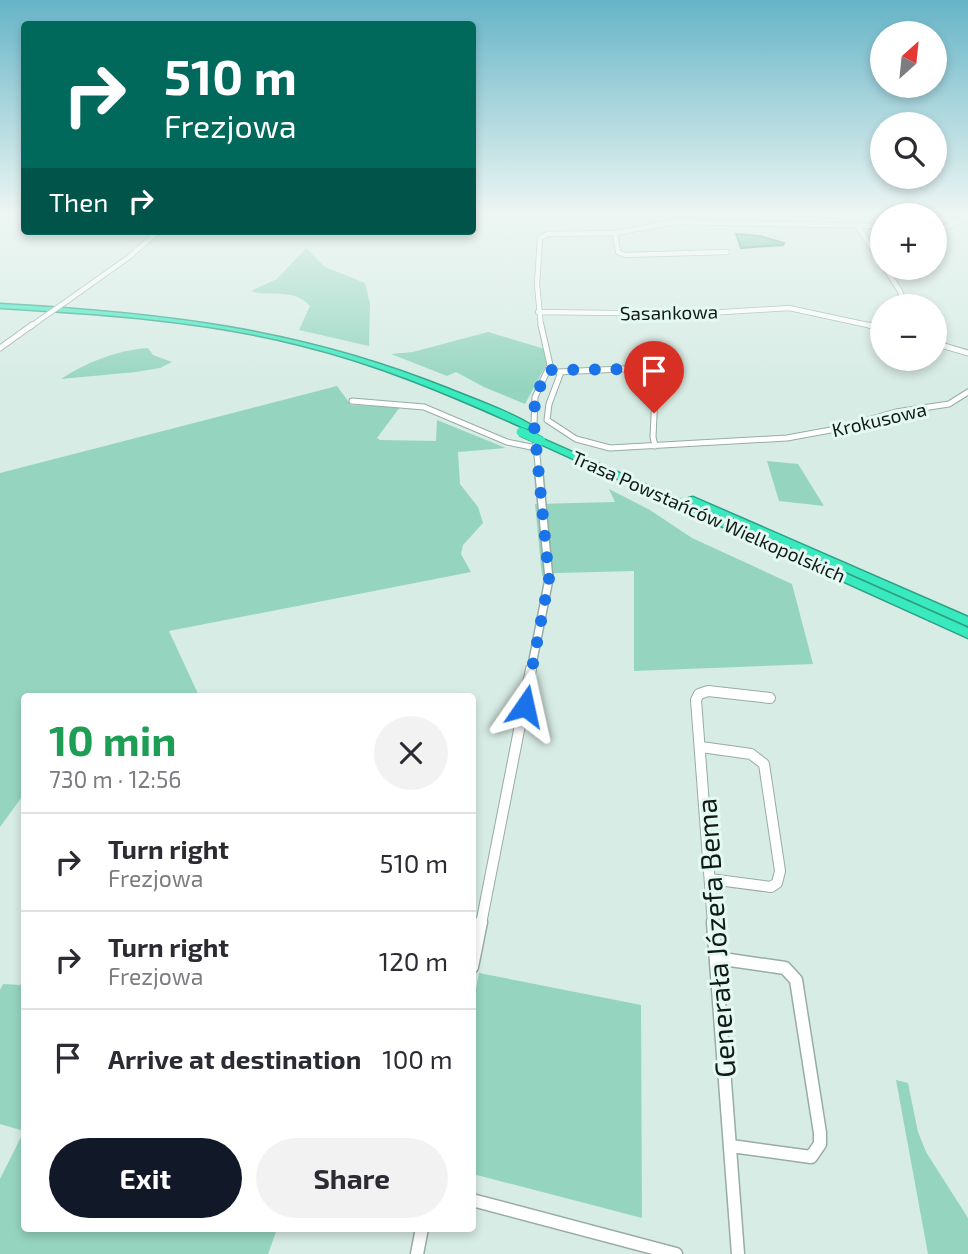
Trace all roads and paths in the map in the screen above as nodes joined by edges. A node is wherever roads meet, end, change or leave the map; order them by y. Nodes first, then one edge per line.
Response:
1 (109, 271) edge
2 (538, 271) edge
3 (0, 308) edge
4 (538, 312) junction
5 (870, 325) edge
6 (947, 347) edge
7 (0, 348) edge
8 (968, 354) edge
9 (548, 370) junction
10 (561, 372) junction
11 (968, 391) edge
12 (352, 401) dead end
13 (541, 441) junction
14 (655, 446) junction
15 (968, 622) edge
16 (968, 633) edge
17 (770, 698) dead end
18 (701, 747) junction
19 (710, 878) junction
20 (476, 947) edge
21 (716, 958) junction
22 (731, 1146) junction
23 (476, 1201) edge
24 (421, 1232) edge
25 (417, 1254) edge
26 (676, 1254) edge
27 (738, 1254) edge

1 - 7 street, bridge
2 - 4 street
3 - 13 highway, Trasa Powstańców Wielkopolskich, bridge
4 - 5 street, Sasankowa
4 - 9 street
6 - 8 street
9 - 10 street
9 - 13 street
10 - 14 street, Krokusowa
10 - 14 street
11 - 14 street, Krokusowa
12 - 13 street
13 - 15 highway, Trasa Powstańców Wielkopolskich
13 - 16 highway, Trasa Powstańców Wielkopolskich
13 - 20 street
17 - 18 street, Generała Józefa Bema
18 - 19 street, Generała Józefa Bema
18 - 19 street
19 - 21 street, Generała Józefa Bema
21 - 22 street, Generała Józefa Bema
21 - 22 street
22 - 27 street, Generała Józefa Bema
23 - 26 street
24 - 25 street

